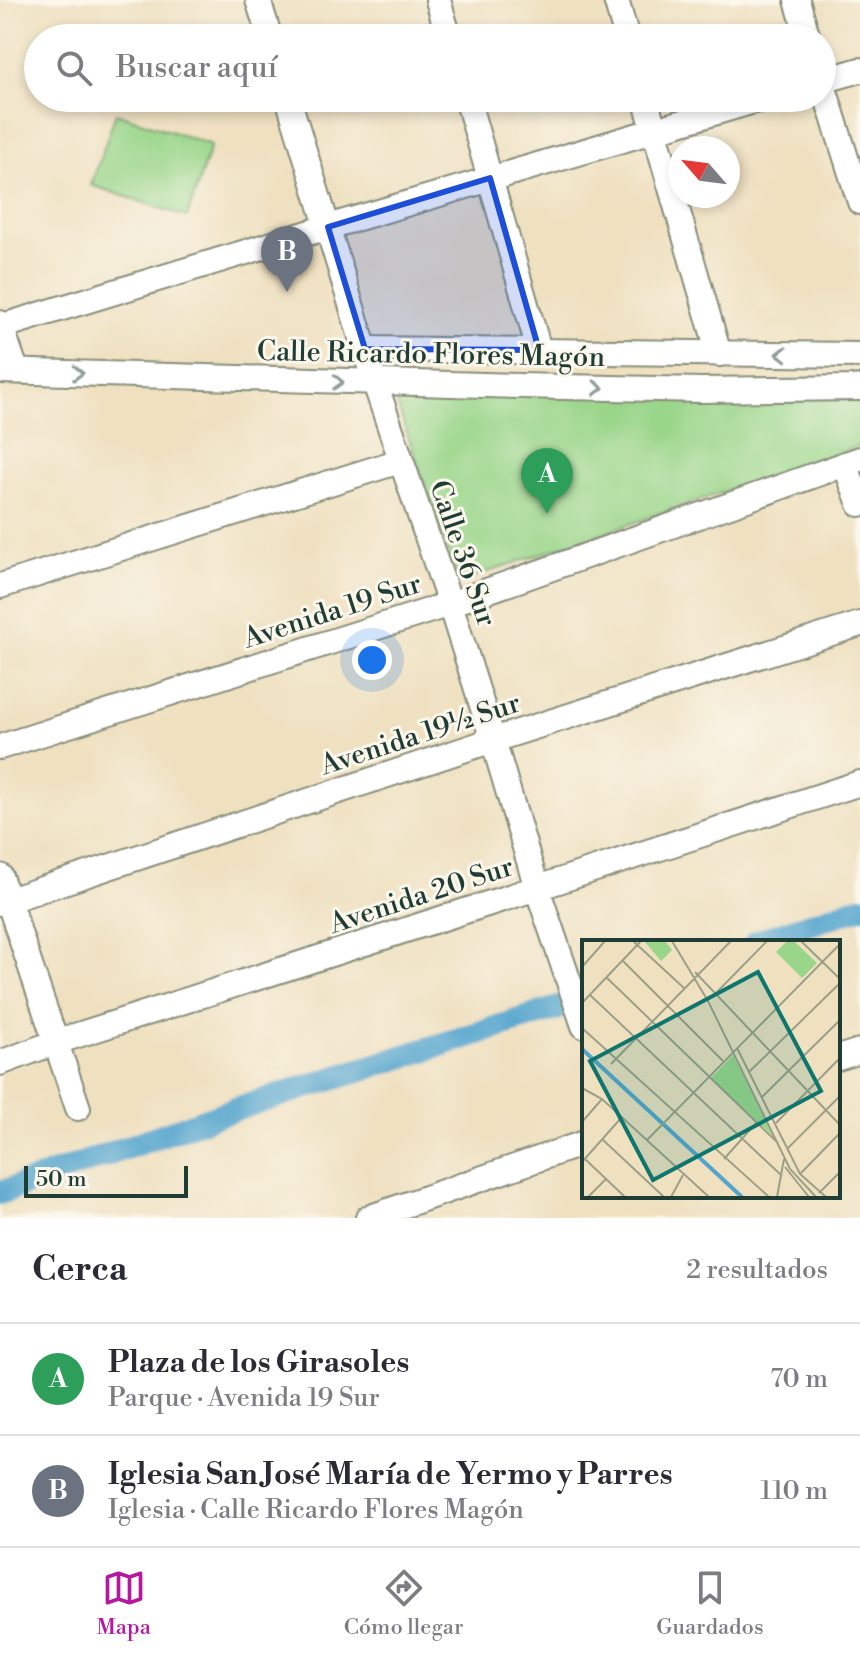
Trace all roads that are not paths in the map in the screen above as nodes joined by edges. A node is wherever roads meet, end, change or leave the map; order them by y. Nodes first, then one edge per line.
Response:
1 (258, 0) edge
2 (438, 0) edge
3 (616, 0) edge
4 (797, 0) edge
5 (266, 24) edge
6 (445, 24) edge
7 (623, 24) edge
8 (804, 24) edge
9 (860, 70) edge
10 (836, 78) edge
11 (292, 112) edge
12 (471, 112) edge
13 (649, 112) edge
14 (716, 112) edge
15 (832, 112) edge
16 (655, 130) junction
17 (490, 178) junction
18 (860, 202) edge
19 (328, 227) junction
20 (0, 326) edge
21 (365, 349) junction
22 (539, 350) junction
23 (719, 354) junction
24 (860, 355) edge
25 (8, 371) edge
26 (375, 383) junction
27 (860, 388) edge
28 (400, 461) junction
29 (853, 462) edge
30 (860, 504) edge
31 (0, 586) edge
32 (450, 604) junction
33 (860, 624) edge
34 (493, 740) junction
35 (0, 747) edge
36 (860, 783) edge
37 (0, 876) edge
38 (537, 888) junction
39 (4, 902) edge
40 (582, 1020) edge
41 (56, 1042) junction
42 (860, 1051) edge
43 (840, 1057) edge
44 (0, 1063) edge
45 (78, 1108) dead end
46 (582, 1144) edge
47 (411, 1211) edge
48 (368, 1218) edge

1 - 5 street
2 - 6 street
3 - 7 street
4 - 8 street
9 - 10 street
11 - 19 street, Calle 36 Sur
12 - 17 street
13 - 16 street
14 - 16 street
15 - 18 street
16 - 17 street
16 - 23 street
17 - 19 street
17 - 22 street
19 - 20 street
19 - 21 street, Calle 36 Sur
20 - 25 street
21 - 22 street
21 - 26 street, Calle 36 Sur
22 - 23 street
24 -> 23 street
25 -> 26 street, Calle Ricardo Flores Magón
26 -> 27 street, Calle Ricardo Flores Magón
26 - 28 street, Calle 36 Sur
28 - 31 street
28 - 32 street, Calle 36 Sur
29 - 30 street
29 - 32 street, Avenida 19 Sur
32 - 34 street, Calle 36 Sur
32 - 35 street, Avenida 19 Sur
33 - 34 street, Avenida 19½ Sur
34 - 38 street, Calle 36 Sur
34 - 39 street, Avenida 19½ Sur
36 - 38 street, Avenida 20 Sur
37 - 39 street
38 - 40 street, Calle 36 Sur
38 - 41 street, Avenida 20 Sur
39 - 41 street
41 - 44 street, Avenida 20 Sur
41 - 45 street
42 - 43 street
46 - 47 street
47 - 48 street

